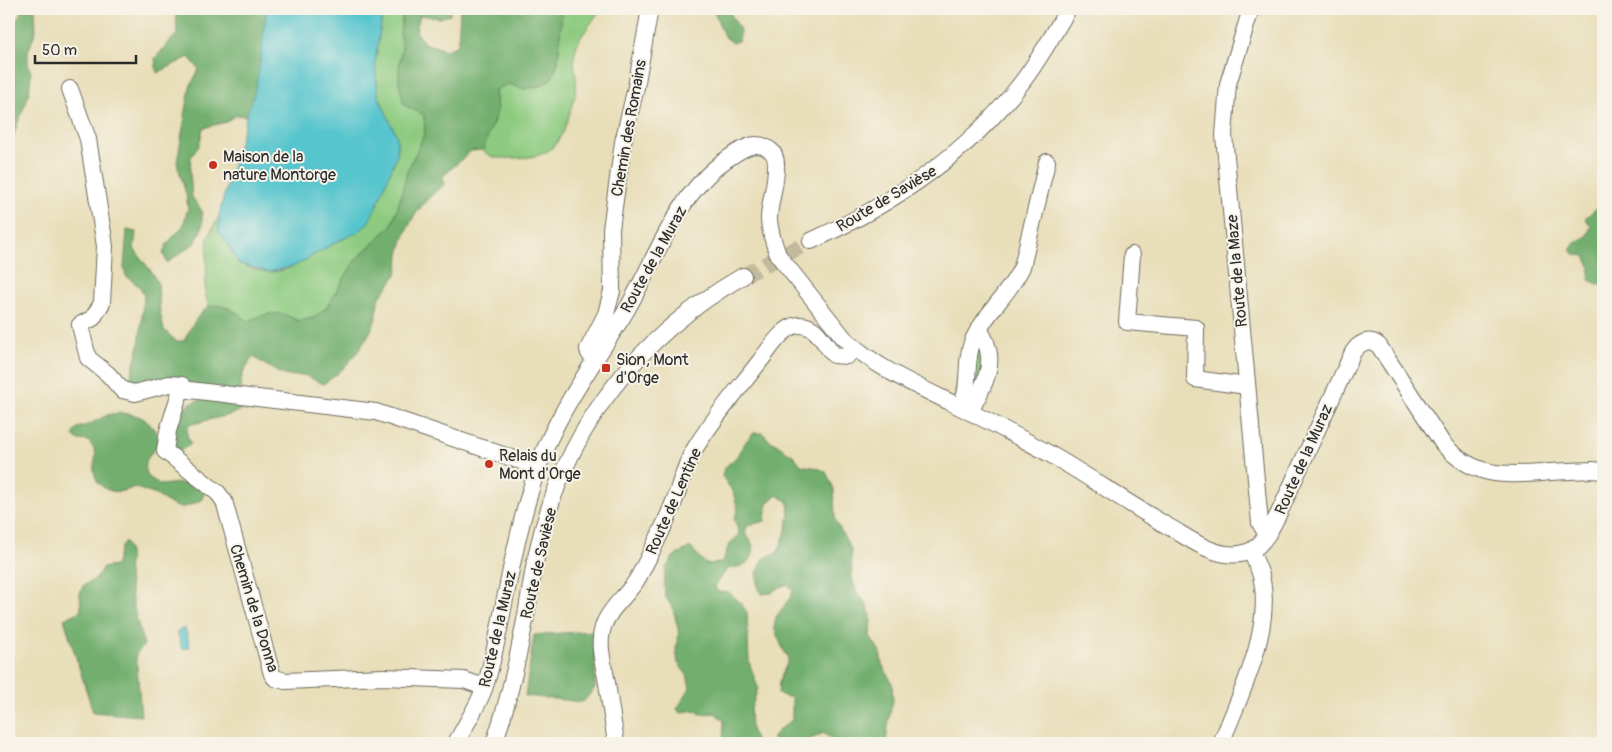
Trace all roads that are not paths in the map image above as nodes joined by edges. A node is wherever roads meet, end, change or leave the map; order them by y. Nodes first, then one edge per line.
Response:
1 (650, 9) edge
2 (1068, 9) edge
3 (1251, 9) edge
4 (70, 89) dead end
5 (1047, 162) dead end
6 (811, 241) tunnel mouth
7 (1132, 255) dead end
8 (743, 276) tunnel mouth
9 (979, 329) junction
10 (855, 348) junction
11 (596, 360) junction
12 (1247, 386) junction
13 (182, 387) junction
14 (965, 410) junction
15 (538, 467) junction
16 (1603, 472) edge
17 (1267, 535) junction
18 (1251, 551) junction
19 (484, 686) junction
20 (456, 743) edge
21 (494, 743) edge
22 (616, 743) edge
23 (1221, 743) edge

1 - 11 street, Chemin des Romains
2 - 6 street, Route de Savièse
3 - 12 street, Route de la Maze
4 - 13 street
5 - 9 street
7 - 12 street
8 - 21 street, Route de Savièse
9 - 14 street
9 - 14 street
10 - 11 street, Route de la Muraz
10 - 14 street, Route de la Muraz
10 - 22 street, Route de Lentine
11 - 15 street, Route de la Muraz
12 - 17 street, Route de la Maze
13 - 15 street
13 - 19 street, Chemin de la Donna
14 - 18 street, Route de la Muraz
15 - 19 street, Route de la Muraz
16 - 17 street, Route de la Muraz
17 - 18 street, Route de la Muraz
18 - 23 street
19 - 20 street, Route de la Muraz

